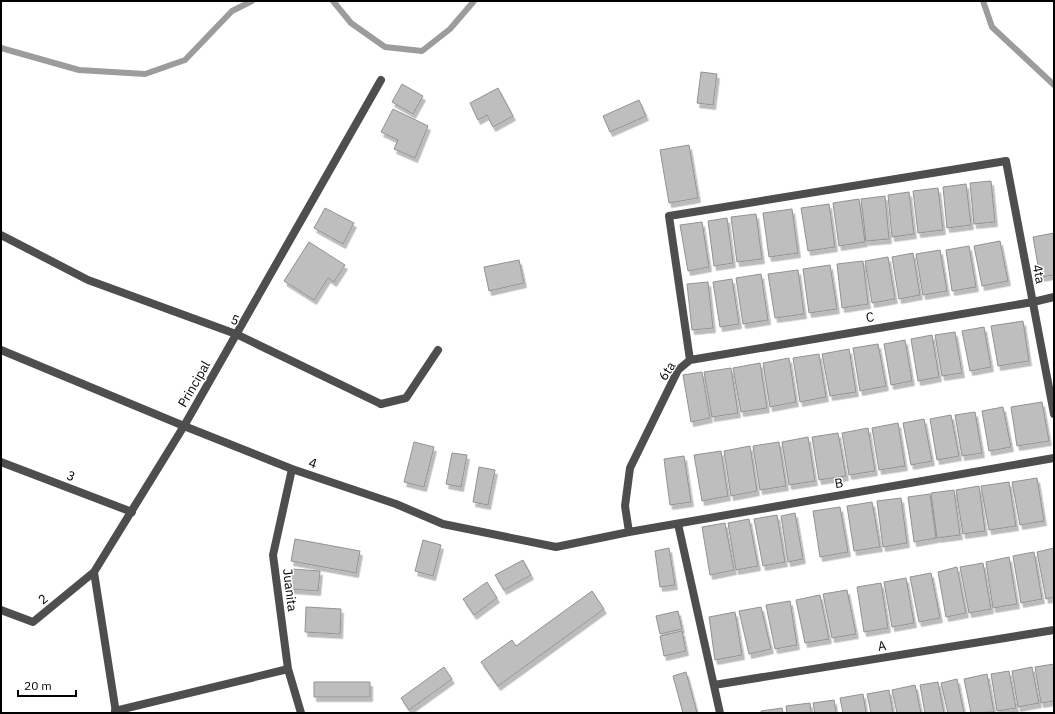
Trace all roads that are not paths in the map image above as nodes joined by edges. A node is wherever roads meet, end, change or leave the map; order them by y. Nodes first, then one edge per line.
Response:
1 (381, 80) dead end
2 (669, 216) joint
3 (1, 235) edge
4 (1054, 297) edge
5 (1033, 302) junction
6 (236, 334) junction
7 (1, 350) edge
8 (438, 350) dead end
9 (690, 360) junction
10 (1054, 414) edge
11 (184, 426) junction
12 (1054, 458) edge
13 (1, 462) edge
14 (292, 469) junction
15 (132, 512) junction
16 (678, 524) junction
17 (629, 532) junction
18 (94, 572) junction
19 (1, 610) edge
20 (1054, 630) edge
21 (288, 669) junction
22 (714, 685) junction
23 (115, 712) edge
24 (301, 713) edge
25 (720, 713) edge

1 - 6 street, Principal
2 - 5 street, 4ta
2 - 9 street, 6ta
3 - 6 street, 5
4 - 5 street, C
5 - 9 street, C
5 - 10 street, 4ta
6 - 8 street, 5
6 - 11 street, Principal
7 - 11 street, 4
9 - 17 street, 6ta
11 - 14 street, 4
11 - 15 street, Principal
12 - 16 street, B
13 - 15 street, 3
14 - 17 street, 4
14 - 21 street, Juanita
15 - 18 street, Principal
16 - 17 street, B
16 - 22 street
18 - 19 street, 2
18 - 23 street
20 - 22 street, A
21 - 23 street
21 - 24 street, Juanita
22 - 25 street

